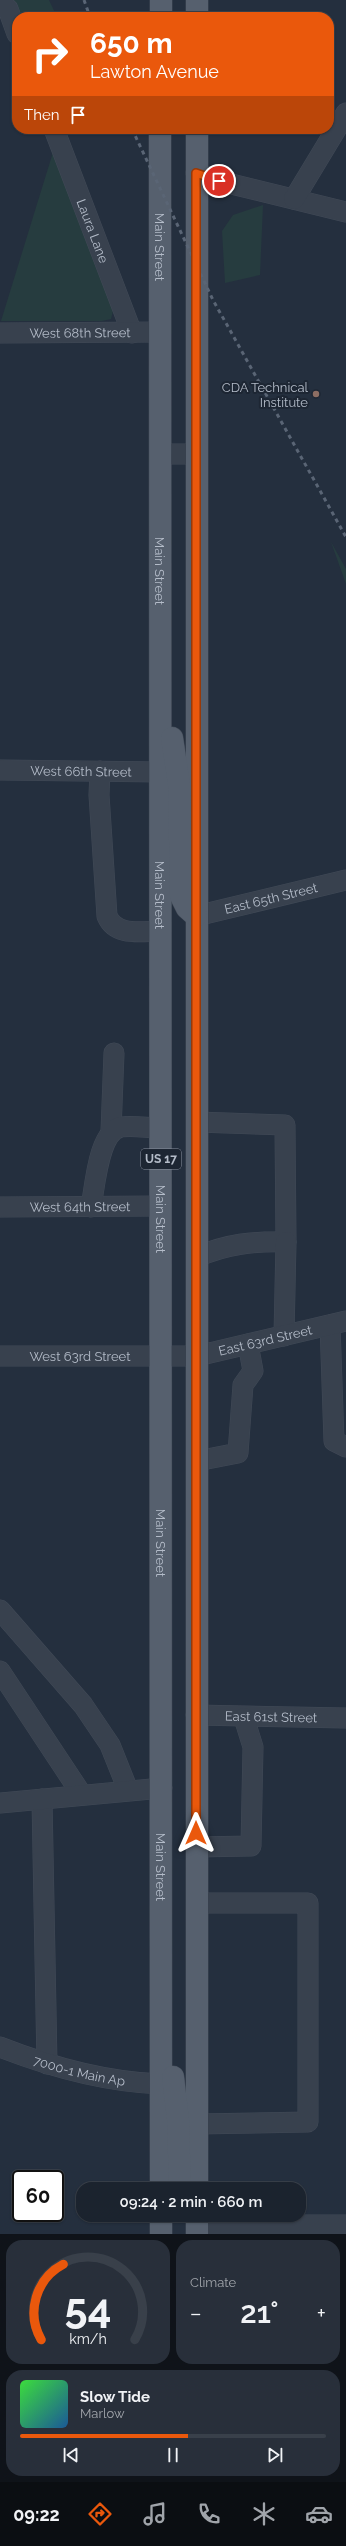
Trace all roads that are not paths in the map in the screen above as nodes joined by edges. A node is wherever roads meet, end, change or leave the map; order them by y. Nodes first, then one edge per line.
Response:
1 (161, 0) edge
2 (197, 0) edge
3 (0, 3) edge
4 (161, 12) edge
5 (197, 12) edge
6 (12, 20) edge
7 (346, 113) edge
8 (334, 133) edge
9 (56, 134) edge
10 (160, 134) edge
11 (197, 134) edge
12 (333, 134) edge
13 (196, 173) junction
14 (294, 199) junction
15 (346, 212) edge
16 (160, 332) junction
17 (0, 333) edge
18 (132, 333) junction
19 (160, 454) junction
20 (196, 454) junction
21 (161, 670) junction
22 (0, 770) edge
23 (100, 772) junction
24 (161, 772) junction
25 (346, 880) edge
26 (196, 916) junction
27 (161, 931) junction
28 (114, 1053) dead end
29 (197, 1122) junction
30 (161, 1128) junction
31 (111, 1131) junction
32 (161, 1206) junction
33 (0, 1207) edge
34 (91, 1207) junction
35 (286, 1242) junction
36 (197, 1256) junction
37 (338, 1323) edge
38 (284, 1336) junction
39 (248, 1344) junction
40 (0, 1356) edge
41 (197, 1356) junction
42 (161, 1357) junction
43 (346, 1447) edge
44 (197, 1461) junction
45 (0, 1610) edge
46 (0, 1672) edge
47 (196, 1715) junction
48 (244, 1718) junction
49 (346, 1718) edge
50 (162, 1788) junction
51 (128, 1790) junction
52 (82, 1795) junction
53 (42, 1799) junction
54 (0, 1803) edge
55 (196, 1846) junction
56 (197, 1903) junction
57 (161, 1989) junction
58 (0, 2047) edge
59 (47, 2064) junction
60 (161, 2084) junction
61 (197, 2124) junction
62 (161, 2182) edge
63 (180, 2182) edge
64 (197, 2182) edge
65 (161, 2222) edge
66 (194, 2222) edge
67 (346, 2226) edge
68 (162, 2234) edge

1 - 4 main road
2 - 5 main road
3 - 6 street
7 - 8 street
9 - 18 street, Laura Lane
10 - 16 main road, Main Street / US 17
11 - 13 main road, US 17
12 - 14 street
13 - 14 street
13 - 20 main road, US 17
14 - 15 street
16 - 18 street, West 68th Street
16 - 19 main road, Main Street / US 17
17 - 18 street, West 68th Street
19 - 20 street
19 - 21 main road, Main Street / US 17
20 - 26 main road, US 17
21 - 24 main road, Main Street / US 17
21 - 26 main road
22 - 23 street, West 66th Street
23 - 24 street, West 66th Street
23 - 27 street
24 - 27 main road, Main Street / US 17
25 - 26 street, East 65th Street
26 - 29 main road, US 17
27 - 30 main road, Main Street / US 17
28 - 31 street
29 - 35 street
29 - 36 main road, US 17
30 - 31 street
30 - 32 main road, Main Street / US 17
31 - 34 street
32 - 34 street, West 64th Street
32 - 42 main road, Main Street / US 17
33 - 34 street, West 64th Street
35 - 36 street
35 - 38 street
36 - 41 main road, US 17
37 - 38 street, East 63rd Street
37 - 43 street
38 - 39 street, East 63rd Street
39 - 41 street, East 63rd Street
39 - 44 street
40 - 42 street, West 63rd Street
41 - 42 street, East 63rd Street
41 - 44 main road, US 17
42 - 50 main road, Main Street / US 17
44 - 47 main road, US 17
45 - 51 street
46 - 52 street
47 - 48 street, East 61st Street
47 - 55 main road, US 17
48 - 49 street, East 61st Street
48 - 55 street
50 - 51 street
50 - 57 main road, Main Street / US 17
51 - 52 street
52 - 53 street
53 - 54 street
53 - 59 street
55 - 56 main road, US 17
56 - 61 main road, US 17
56 - 61 street
57 - 60 main road, Main Street / US 17
57 - 63 main road
58 - 59 street, 7000-1 Main Ap
59 - 60 street, 7000-1 Main Ap
60 - 62 main road, Main Street / US 17
61 - 64 main road, US 17
65 - 68 main road
66 - 67 street

